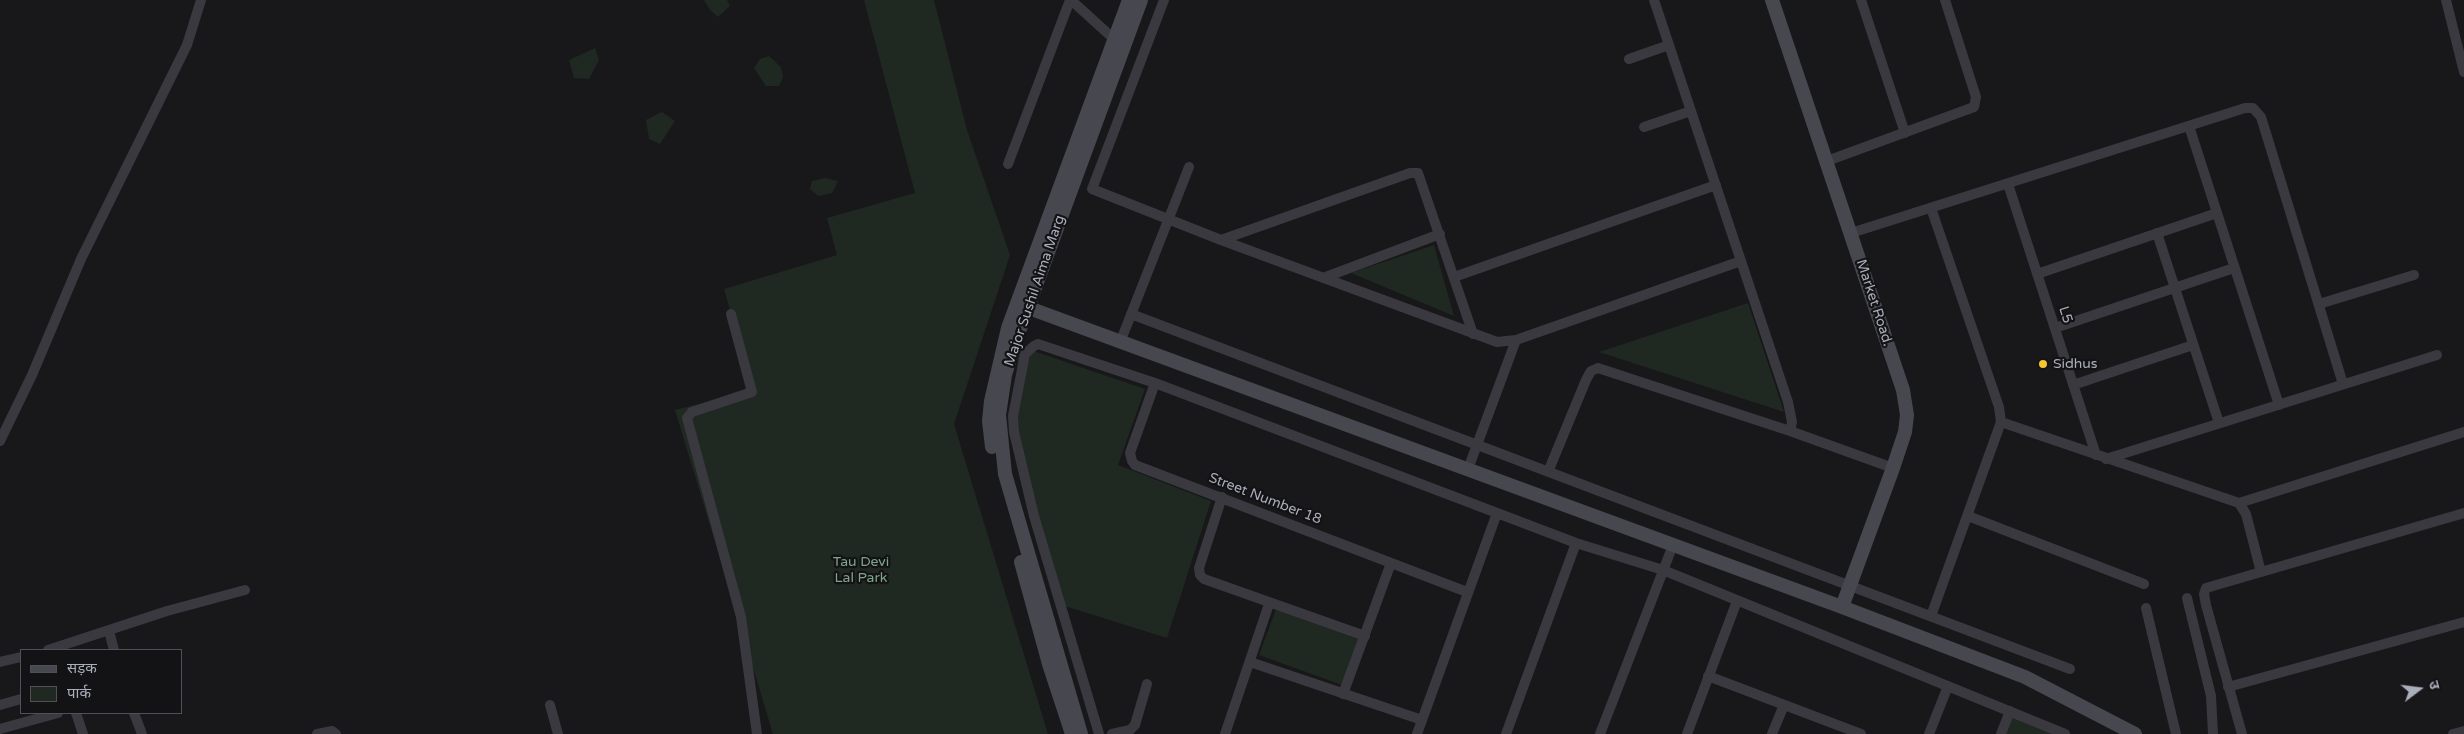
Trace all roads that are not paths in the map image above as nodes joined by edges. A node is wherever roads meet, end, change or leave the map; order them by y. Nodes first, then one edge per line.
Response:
1 (201, 0) edge
2 (1070, 0) edge
3 (1129, 0) edge
4 (1141, 0) edge
5 (1164, 0) edge
6 (1654, 0) edge
7 (1772, 0) edge
8 (1861, 0) edge
9 (1945, 0) edge
10 (2446, 0) edge
11 (1115, 40) junction
12 (1669, 45) junction
13 (1630, 58) dead end
14 (2464, 72) edge
15 (1691, 111) junction
16 (2189, 126) junction
17 (1644, 127) dead end
18 (1905, 133) junction
19 (1827, 161) junction
20 (1008, 164) dead end
21 (1189, 167) dead end
22 (1074, 181) junction
23 (2008, 184) junction
24 (1716, 185) junction
25 (1092, 189) junction
26 (1932, 208) junction
27 (2216, 213) junction
28 (1169, 218) junction
29 (1851, 233) junction
30 (2157, 233) junction
31 (1440, 234) junction
32 (1221, 240) junction
33 (1741, 261) junction
34 (2234, 268) junction
35 (2038, 274) junction
36 (2414, 275) dead end
37 (1454, 277) junction
38 (1323, 278) junction
39 (2175, 288) junction
40 (2319, 304) junction
41 (1023, 305) junction
42 (731, 314) dead end
43 (1132, 314) junction
44 (2055, 328) junction
45 (1473, 334) junction
46 (1121, 340) junction
47 (1516, 340) junction
48 (2193, 345) junction
49 (2436, 355) dead end
50 (1155, 383) junction
51 (2343, 384) junction
52 (2073, 385) junction
53 (2278, 405) junction
54 (2001, 422) junction
55 (2219, 423) junction
56 (1790, 431) junction
57 (2464, 432) edge
58 (0, 441) edge
59 (1478, 446) junction
60 (2096, 455) junction
61 (2106, 459) junction
62 (1893, 468) junction
63 (1468, 470) junction
64 (1548, 472) junction
65 (1222, 497) junction
66 (2239, 503) junction
67 (1498, 513) junction
68 (2464, 513) edge
69 (1968, 516) junction
70 (1576, 543) junction
71 (1673, 545) junction
72 (1391, 563) junction
73 (1663, 570) junction
74 (2261, 572) junction
75 (2144, 584) dead end
76 (1850, 585) junction
77 (245, 590) dead end
78 (1468, 592) junction
79 (2188, 598) dead end
80 (1737, 601) junction
81 (1269, 604) junction
82 (1842, 607) junction
83 (2146, 608) dead end
84 (1931, 616) junction
85 (2464, 622) edge
86 (109, 631) junction
87 (1364, 636) junction
88 (51, 649) edge
89 (114, 649) edge
90 (20, 657) edge
91 (0, 662) edge
92 (1250, 662) junction
93 (2070, 669) dead end
94 (1708, 676) junction
95 (1147, 684) dead end
96 (1948, 686) junction
97 (2228, 687) junction
98 (1344, 694) junction
99 (20, 699) edge
100 (0, 705) edge
101 (550, 705) dead end
102 (1784, 705) junction
103 (2010, 711) junction
104 (54, 714) edge
105 (76, 714) edge
106 (134, 714) edge
107 (1422, 720) junction
108 (0, 729) edge
109 (2464, 731) edge
110 (83, 734) edge
111 (142, 734) edge
112 (316, 734) edge
113 (336, 734) edge
114 (558, 734) edge
115 (757, 734) edge
116 (1072, 734) edge
117 (1082, 734) edge
118 (1099, 734) edge
119 (1112, 734) edge
120 (1225, 734) edge
121 (1417, 734) edge
122 (1506, 734) edge
123 (1600, 734) edge
124 (1687, 734) edge
125 (1772, 734) edge
126 (1861, 734) edge
127 (1929, 734) edge
128 (2001, 734) edge
129 (2065, 734) edge
130 (2136, 734) edge
131 (2176, 734) edge
132 (2213, 734) edge
133 (2242, 734) edge
134 (2453, 734) edge

1 - 58 street
2 - 11 street
2 - 20 street
3 - 11 street, Major Sushil Aima Marg
4 - 22 street, Major Sushil Aima Marg
5 - 25 street
6 - 12 street
7 - 19 street, Market Road.
8 - 18 street
9 - 18 street
10 - 14 street
11 - 41 street, Major Sushil Aima Marg
12 - 13 street
12 - 15 street
15 - 17 street
15 - 24 street
16 - 23 street
16 - 27 street
16 - 40 street
18 - 19 street
19 - 29 street, Market Road.
21 - 28 street
22 - 25 street
22 - 41 street, Major Sushil Aima Marg
23 - 26 street
23 - 35 street, L5
24 - 33 street
24 - 37 street
25 - 28 street
26 - 29 street
26 - 54 street
27 - 30 street
27 - 34 street
28 - 32 street
28 - 43 street
29 - 62 street, Market Road.
30 - 35 street
30 - 39 street
31 - 32 street
31 - 37 street
31 - 38 street
32 - 38 street
33 - 47 street
33 - 56 street
34 - 39 street
34 - 53 street
35 - 44 street, L5
36 - 40 street
37 - 45 street
38 - 45 street
39 - 44 street
39 - 48 street
40 - 51 street
41 - 46 street
41 - 116 street, Major Sushil Aima Marg
41 - 117 street, Major Sushil Aima Marg
42 - 115 street
43 - 46 street
43 - 59 street
44 - 52 street, L5
45 - 47 street
46 - 63 street
47 - 59 street
48 - 52 street
48 - 55 street
49 - 51 street
50 - 65 street, Street Number 18
50 - 67 street
50 - 118 street
51 - 53 street
52 - 60 street, L5
53 - 55 street
54 - 60 street
54 - 69 street
55 - 61 street
56 - 62 street
56 - 64 street
57 - 66 street
59 - 63 street
59 - 64 street
60 - 61 street
61 - 66 street
62 - 76 street, Market Road.
63 - 71 street
64 - 76 street
65 - 72 street, Street Number 18
65 - 81 street
66 - 74 street
67 - 70 street
67 - 78 street
68 - 74 street
69 - 75 street
69 - 84 street
70 - 73 street
70 - 122 street
71 - 73 street
71 - 82 street
72 - 78 street, Street Number 18
72 - 87 street
73 - 80 street
73 - 123 street
74 - 97 street
76 - 82 street, Market Road.
76 - 84 street
77 - 86 street
78 - 107 street
79 - 132 street
80 - 94 street
80 - 96 street
81 - 87 street
81 - 92 street
82 - 130 street
83 - 131 street
84 - 93 street
85 - 97 street
86 - 88 street
86 - 89 street
87 - 98 street
90 - 91 street
92 - 98 street
92 - 120 street
94 - 102 street
94 - 124 street
95 - 119 street
96 - 103 street
96 - 127 street
97 - 133 street
98 - 107 street
99 - 100 street
101 - 114 street
102 - 125 street
102 - 126 street
103 - 128 street
103 - 129 street
104 - 108 street
105 - 110 street
106 - 111 street
107 - 121 street
109 - 134 street
112 - 113 street

